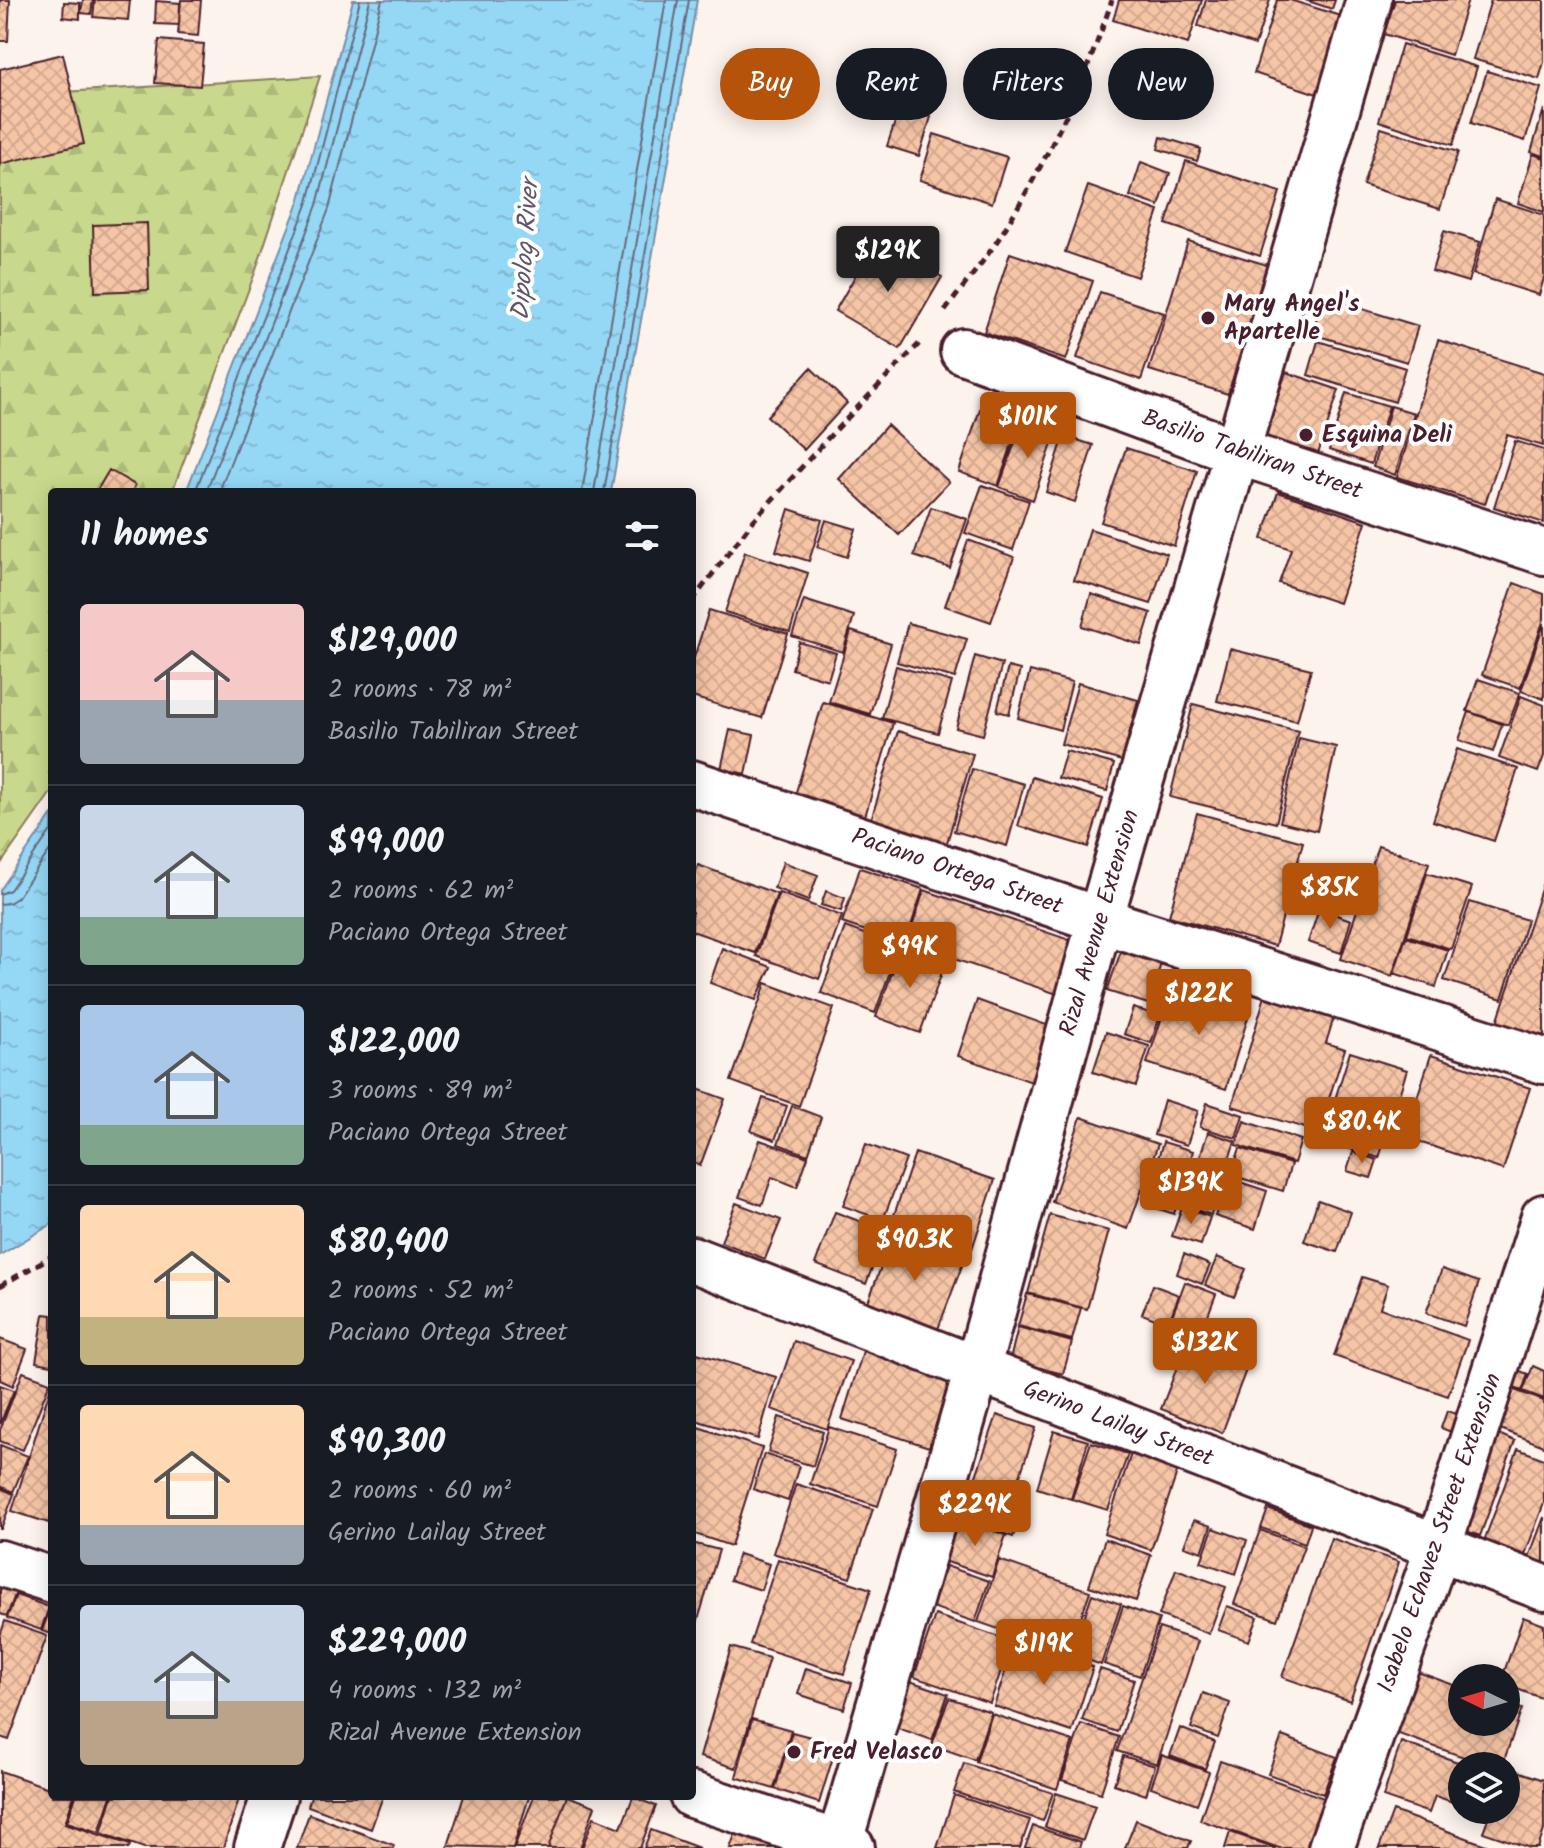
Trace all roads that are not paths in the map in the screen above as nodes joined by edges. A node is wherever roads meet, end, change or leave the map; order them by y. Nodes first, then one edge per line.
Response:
1 (1369, 0) edge
2 (943, 336) road end
3 (1235, 451) junction
4 (1544, 552) edge
5 (696, 784) edge
6 (1100, 920) junction
7 (1544, 1061) edge
8 (1544, 1217) edge
9 (696, 1261) edge
10 (977, 1370) junction
11 (1438, 1548) junction
12 (0, 1563) edge
13 (48, 1579) edge
14 (1544, 1588) edge
15 (696, 1796) edge
16 (273, 1800) edge
17 (843, 1847) edge
18 (257, 1848) edge
19 (1331, 1848) edge

1 - 3 street, Rizal Avenue Extension
2 - 3 street, Basilio Tabiliran Street
3 - 4 street, Basilio Tabiliran Street
3 - 6 street, Rizal Avenue Extension
5 - 6 street, Paciano Ortega Street
6 - 7 street, Paciano Ortega Street
6 - 10 street, Rizal Avenue Extension
8 - 11 street, Isabelo Echavez Street Extension
9 - 10 street, Gerino Lailay Street
10 - 11 street, Gerino Lailay Street
10 - 17 street, Rizal Avenue Extension
11 - 14 street, Gerino Lailay Street
11 - 19 street, Isabelo Echavez Street Extension
12 - 13 street
15 - 17 street
16 - 18 street

